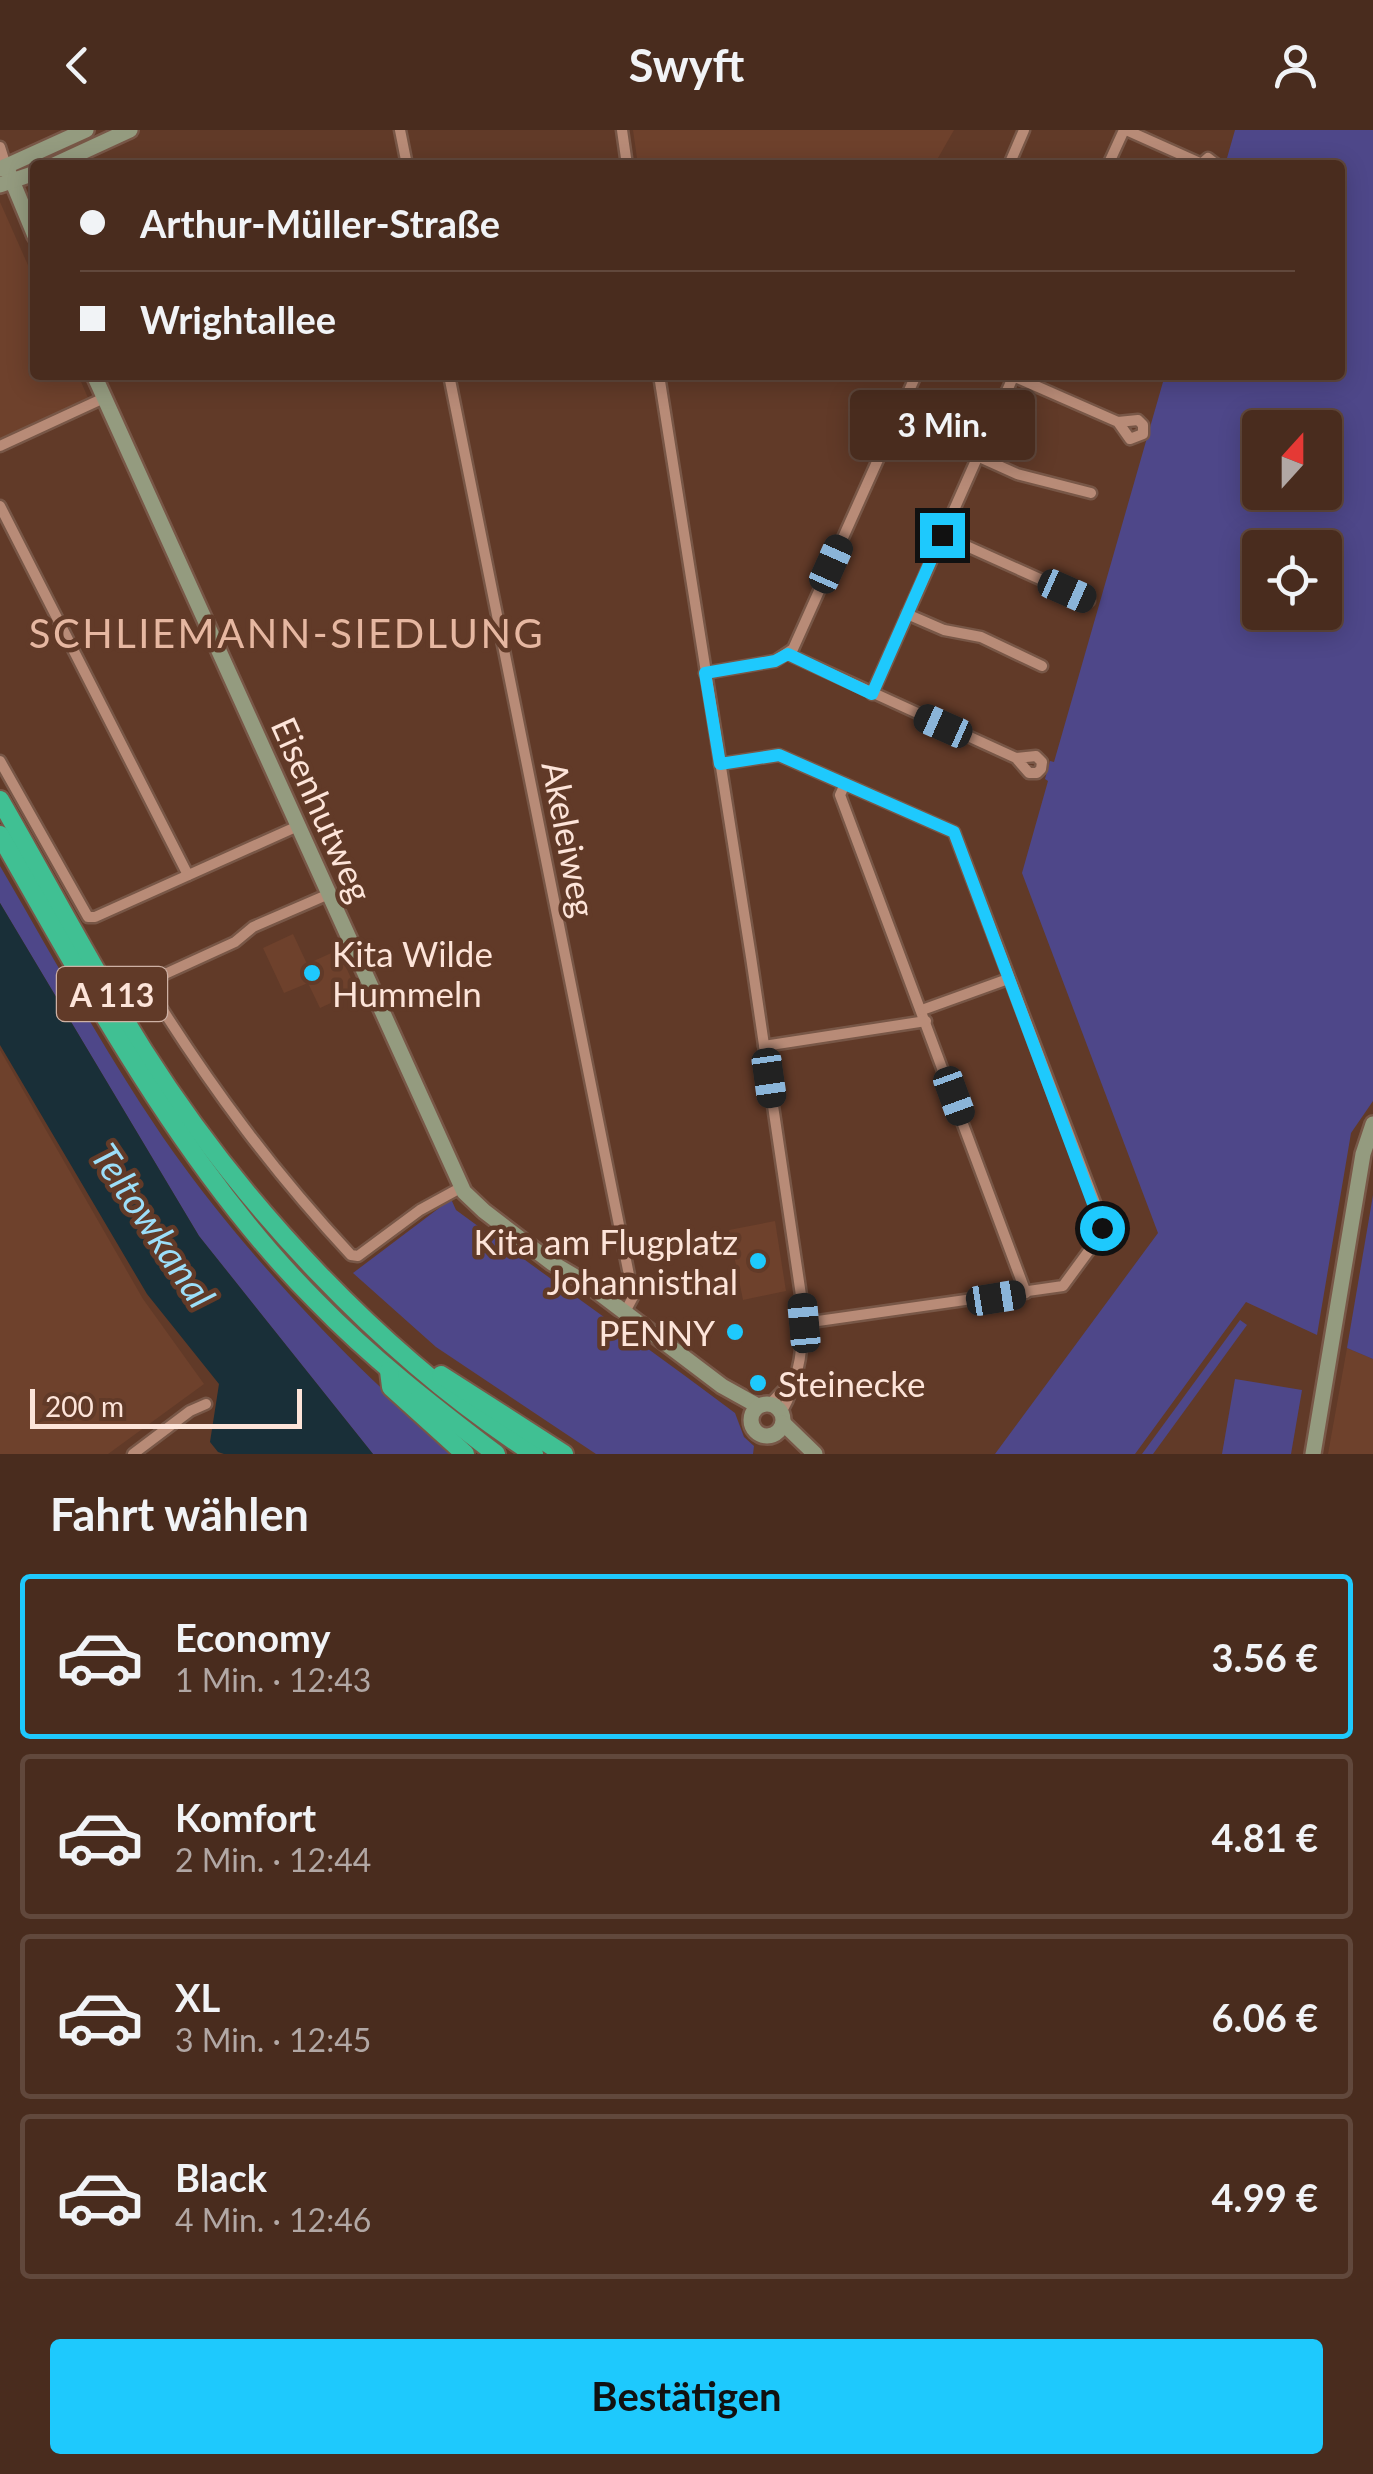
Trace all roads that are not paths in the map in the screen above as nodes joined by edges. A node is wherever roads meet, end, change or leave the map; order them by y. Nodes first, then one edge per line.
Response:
1 (86, 130) edge
2 (130, 130) edge
3 (400, 130) edge
4 (622, 130) edge
5 (1024, 130) edge
6 (1125, 130) edge
7 (1164, 130) edge
8 (1158, 143) junction
9 (0, 147) edge
10 (33, 160) edge
11 (65, 160) edge
12 (406, 160) edge
13 (626, 160) edge
14 (1011, 160) edge
15 (1110, 160) edge
16 (1192, 160) edge
17 (30, 161) edge
18 (30, 173) edge
19 (4, 176) edge
20 (30, 226) edge
21 (96, 380) edge
22 (450, 380) edge
23 (660, 380) edge
24 (914, 380) edge
25 (1011, 380) edge
26 (1024, 380) edge
27 (104, 398) junction
28 (1118, 422) dead end
29 (0, 446) edge
30 (977, 456) junction
31 (1091, 493) dead end
32 (0, 506) edge
33 (942, 535) junction
34 (1089, 600) dead end
35 (907, 614) junction
36 (788, 654) junction
37 (1042, 666) dead end
38 (705, 673) junction
39 (872, 694) junction
40 (1016, 758) dead end
41 (0, 762) edge
42 (720, 764) junction
43 (845, 784) junction
44 (0, 800) edge
45 (298, 826) junction
46 (0, 835) edge
47 (188, 875) junction
48 (329, 894) junction
49 (1008, 978) junction
50 (924, 1016) junction
51 (764, 1046) junction
52 (1373, 1124) edge
53 (462, 1187) junction
54 (1026, 1293) junction
55 (624, 1312) junction
56 (804, 1323) junction
57 (389, 1371) junction
58 (422, 1371) junction
59 (206, 1404) dead end
60 (770, 1416) junction
61 (133, 1454) edge
62 (465, 1454) edge
63 (496, 1454) edge
64 (534, 1454) edge
65 (564, 1454) edge
66 (813, 1454) edge
67 (1312, 1454) edge

1 - 10 street
2 - 11 street
3 - 12 street
4 - 13 street
5 - 14 street
6 - 8 street
6 - 15 street
7 - 8 street
8 - 16 street
9 - 19 street
17 - 19 street
18 - 19 street
19 - 20 street
21 - 27 street, Eisenhutweg
22 - 55 street, Akeleiweg
23 - 38 street
24 - 36 street
25 - 30 street
26 - 28 street
27 - 29 street
27 - 45 street, Eisenhutweg
30 - 31 street
30 - 33 street
32 - 47 street
33 - 34 street
33 - 35 street
35 - 37 street
35 - 39 street
36 - 38 street
36 - 39 street
38 - 42 street
39 - 40 street
41 - 47 street
42 - 43 street
42 - 51 street
43 - 49 street
43 - 50 street
44 - 58 highway, A 113
45 - 47 street
45 - 48 street, Eisenhutweg
46 - 57 highway, A 113
48 - 53 street, Eisenhutweg
48 - 53 street
49 - 50 street
49 - 54 street
50 - 51 street
50 - 54 street
51 - 56 street
52 - 67 street
53 - 55 street, Eisenhutweg
54 - 56 street
55 - 60 street, Eisenhutweg
56 - 60 street
57 - 62 highway
57 - 63 highway, A 113
58 - 64 highway, A 113
58 - 65 highway
59 - 61 street
60 - 66 street, Eisenhutweg

